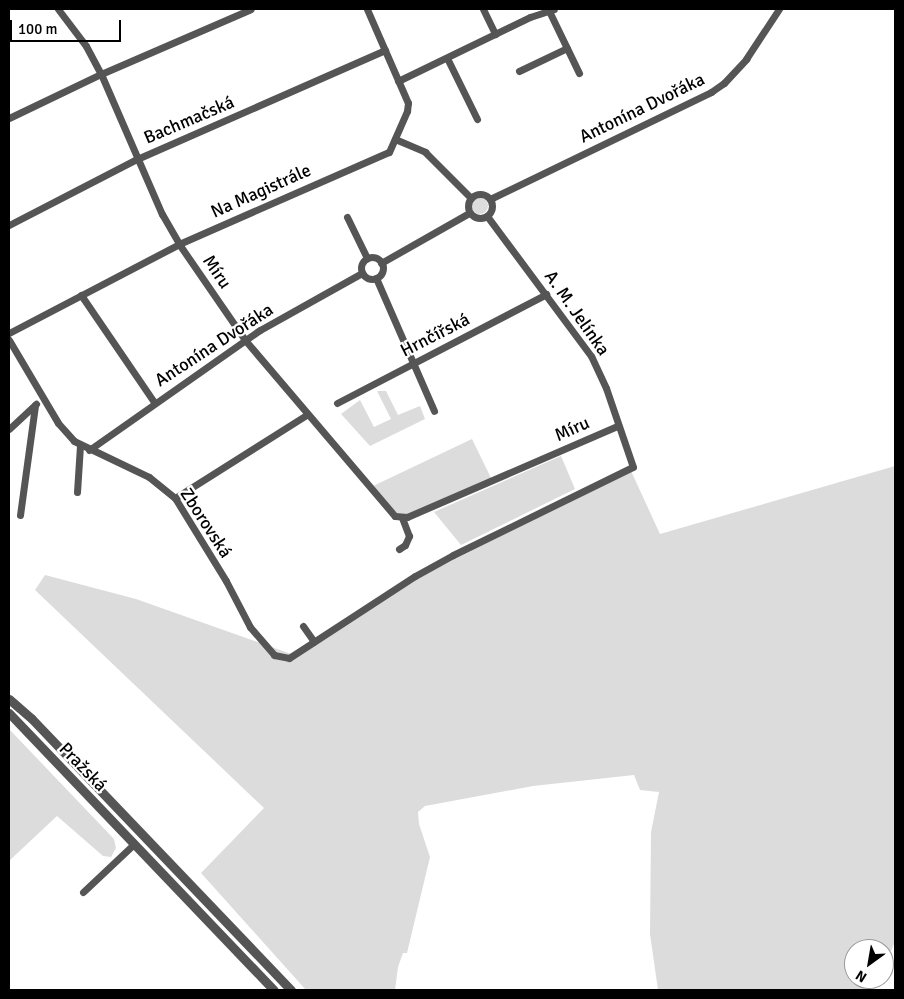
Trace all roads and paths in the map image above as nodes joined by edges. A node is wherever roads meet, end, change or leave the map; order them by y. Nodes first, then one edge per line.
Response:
1 (58, 9) edge
2 (251, 9) edge
3 (366, 9) edge
4 (483, 9) edge
5 (779, 9) edge
6 (552, 10) edge
7 (495, 34) junction
8 (567, 48) junction
9 (384, 50) junction
10 (447, 58) junction
11 (519, 71) dead end
12 (579, 73) dead end
13 (101, 74) junction
14 (398, 81) junction
15 (9, 118) edge
16 (477, 119) dead end
17 (395, 139) junction
18 (137, 159) junction
19 (471, 198) junction
20 (490, 200) junction
21 (469, 213) junction
22 (487, 216) junction
23 (347, 217) dead end
24 (9, 225) edge
25 (179, 244) junction
26 (367, 258) junction
27 (381, 263) junction
28 (362, 273) junction
29 (376, 278) junction
30 (546, 294) junction
31 (81, 295) junction
32 (9, 332) edge
33 (9, 340) edge
34 (245, 340) junction
35 (413, 363) junction
36 (44, 399) junction
37 (154, 402) junction
38 (337, 403) dead end
39 (35, 405) junction
40 (434, 411) dead end
41 (308, 414) junction
42 (617, 426) junction
43 (9, 429) edge
44 (80, 446) junction
45 (89, 450) junction
46 (633, 467) joint
47 (77, 492) dead end
48 (175, 498) junction
49 (20, 515) dead end
50 (402, 518) junction
51 (399, 549) dead end
52 (304, 626) dead end
53 (314, 642) junction
54 (9, 699) edge
55 (9, 713) edge
56 (134, 844) junction
57 (83, 892) dead end
58 (274, 990) edge
59 (290, 990) edge

1 - 13 street, Míru
2 - 13 street
3 - 9 street, Na Magistrále
4 - 7 street
5 - 20 street, Antonína Dvořáka
6 - 7 street
6 - 8 street
7 - 10 street
8 - 11 street
8 - 12 street
9 - 14 street, Na Magistrále
9 - 18 street, Bachmačská
10 - 14 street
10 - 16 street
13 - 15 street
13 - 18 street, Míru
14 - 17 street, Na Magistrále
17 - 19 street
17 - 25 street, Na Magistrále
18 - 24 street, Bachmačská
18 - 25 street, Míru
19 - 20 street
19 - 21 street
20 - 22 street
21 - 22 street
21 - 27 street
22 - 30 street, A. M. Jelínka
23 - 26 street
25 - 31 street, Na Magistrále
25 - 34 street, Míru
26 - 27 street
26 - 28 street
27 - 29 street
28 - 29 street
28 - 34 street, Antonína Dvořáka
29 - 35 street
30 - 35 street, Hrnčířská
30 - 42 street, A. M. Jelínka
31 - 32 street, Na Magistrále
31 - 37 street
33 - 36 street, Zborovská
34 - 37 street, Antonína Dvořáka
34 - 41 street, Míru
35 - 38 street, Hrnčířská
35 - 40 street
36 - 39 street
36 - 44 street, Zborovská
37 - 45 street, Antonína Dvořáka
39 - 43 street
39 - 49 street
41 - 48 street
41 - 50 street, Míru
42 - 46 street, A. M. Jelínka
42 - 50 street, Míru
44 - 45 street, Zborovská
44 - 47 street
45 - 48 street, Zborovská
46 - 53 street, Zborovská
48 - 53 street, Zborovská
50 - 51 street
52 - 53 street
54 - 59 street
55 - 56 street, Pražská
56 - 57 street
56 - 58 street, Pražská

